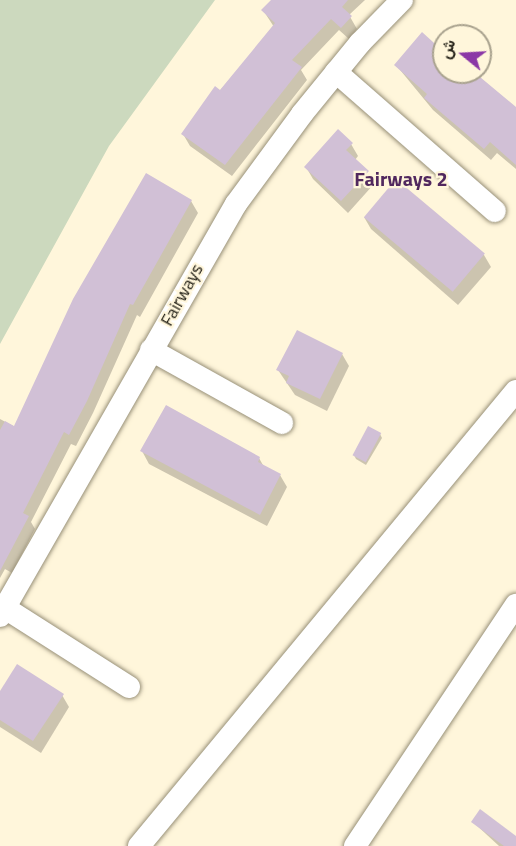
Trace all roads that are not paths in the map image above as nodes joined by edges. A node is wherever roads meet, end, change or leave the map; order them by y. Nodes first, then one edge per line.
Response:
1 (402, 0) edge
2 (336, 72) junction
3 (495, 211) dead end
4 (151, 350) junction
5 (516, 391) edge
6 (282, 423) dead end
7 (516, 605) edge
8 (3, 612) edge
9 (129, 687) dead end
10 (139, 846) edge
11 (355, 846) edge

1 - 2 street, Fairways
2 - 3 street
2 - 4 street, Fairways
4 - 6 street
4 - 8 street, Fairways
5 - 10 street
7 - 11 street
8 - 9 street

